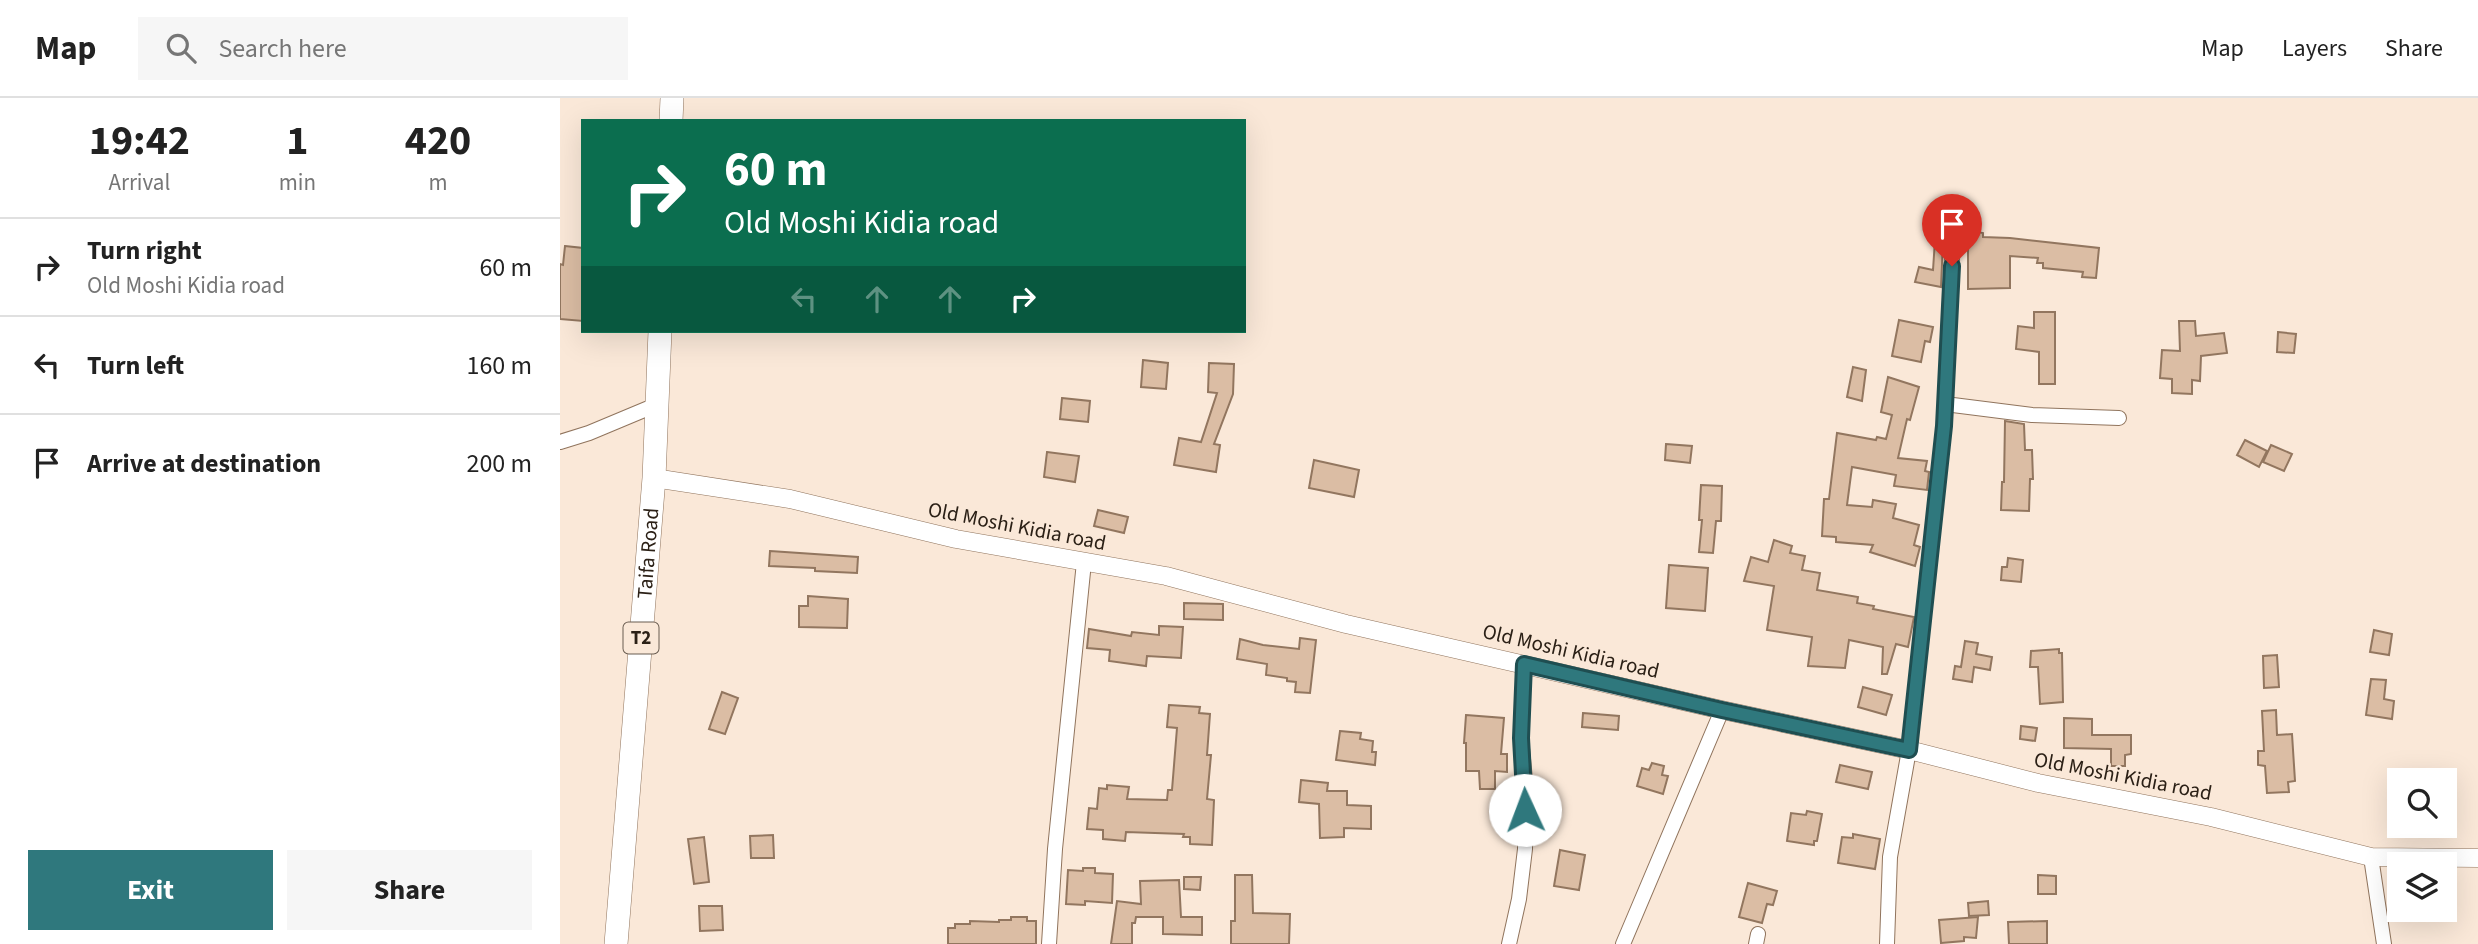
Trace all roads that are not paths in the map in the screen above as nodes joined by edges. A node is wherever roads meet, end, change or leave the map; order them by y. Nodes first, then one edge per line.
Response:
1 (672, 98) edge
2 (671, 119) edge
3 (1953, 238) dead end
4 (660, 333) edge
5 (1945, 404) junction
6 (656, 405) junction
7 (2119, 418) dead end
8 (560, 442) edge
9 (654, 478) junction
10 (1084, 562) junction
11 (1524, 664) junction
12 (1722, 710) junction
13 (1909, 750) junction
14 (2371, 857) junction
15 (2478, 858) edge
16 (616, 944) edge
17 (1049, 944) edge
18 (1509, 944) edge
19 (1623, 944) edge
20 (1887, 944) edge
21 (2385, 944) edge

1 - 2 highway
3 - 5 street
4 - 6 highway, Taifa Road / T2
5 - 7 street
5 - 13 street
6 - 8 street
6 - 9 highway, Taifa Road / T2
9 - 10 street, Old Moshi Kidia road
9 - 16 highway, Taifa Road / T2
10 - 11 street, Old Moshi Kidia road
10 - 17 street
11 - 12 street, Old Moshi Kidia road
11 - 18 street
12 - 13 street, Old Moshi Kidia road
12 - 19 street
13 - 14 street, Old Moshi Kidia road
13 - 20 street
14 - 15 street, Old Moshi Kidia road
14 - 21 street

